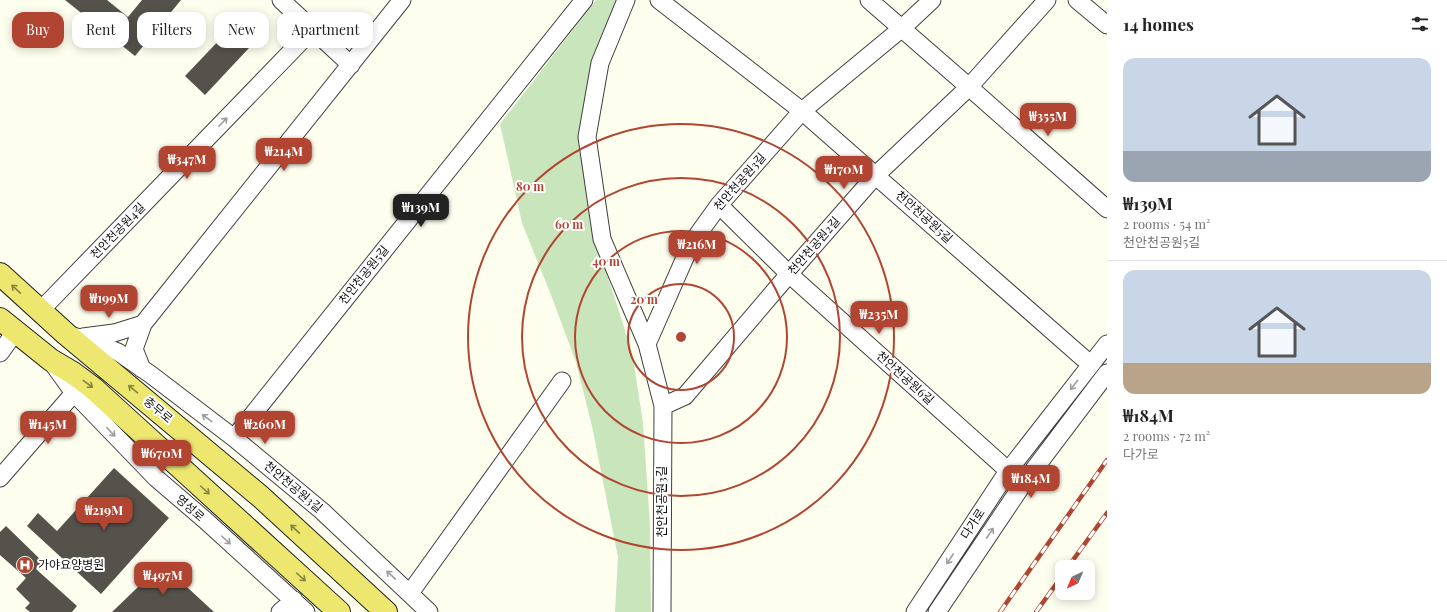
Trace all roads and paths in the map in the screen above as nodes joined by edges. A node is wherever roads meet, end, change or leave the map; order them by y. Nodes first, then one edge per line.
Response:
1 (281, 0) edge
2 (402, 0) edge
3 (584, 0) edge
4 (626, 0) edge
5 (659, 0) edge
6 (869, 0) edge
7 (932, 0) edge
8 (1047, 0) edge
9 (1076, 0) edge
10 (294, 12) edge
11 (1107, 25) edge
12 (901, 29) junction
13 (295, 48) edge
14 (334, 48) edge
15 (351, 64) junction
16 (969, 87) junction
17 (802, 111) junction
18 (876, 175) junction
19 (718, 205) junction
20 (1107, 209) edge
21 (0, 274) edge
22 (789, 274) junction
23 (40, 311) junction
24 (143, 324) junction
25 (7, 326) edge
26 (73, 336) junction
27 (647, 344) junction
28 (1107, 344) edge
29 (0, 353) edge
30 (51, 360) junction
31 (1090, 364) junction
32 (142, 369) junction
33 (1107, 373) edge
34 (562, 381) dead end
35 (74, 393) junction
36 (663, 406) junction
37 (234, 438) junction
38 (1008, 470) junction
39 (0, 478) edge
40 (1023, 484) junction
41 (410, 593) junction
42 (300, 606) edge
43 (280, 612) edge
44 (339, 612) edge
45 (386, 612) edge
46 (429, 612) edge
47 (662, 612) edge
48 (915, 612) edge
49 (937, 612) edge

1 - 10 street
2 - 15 street
3 - 37 street, 천안천공원5길
4 - 27 street
5 - 17 street, 천안천공원5길
6 - 12 street
7 - 12 street, 천안천공원3길
8 - 16 street, 천안천공원2길
9 - 11 street
12 - 16 street
12 - 17 street, 천안천공원3길
23 -> 13 street, 천안천공원4길
14 - 15 street
15 - 24 street
16 - 18 street, 천안천공원2길
16 - 20 street
17 - 18 street, 천안천공원5길
17 - 19 street, 천안천공원3길
18 - 22 street, 천안천공원2길
18 - 31 street, 천안천공원5길
19 - 22 street, 천안천공원6길
19 - 27 street, 천안천공원3길
23 -> 21 main road, 충무로
22 - 36 street, 천안천공원2길
22 - 38 street, 천안천공원6길
23 - 26 main road, 충무로
24 - 26 street
24 - 32 street
25 - 29 street
25 - 30 main road
26 - 32 street, 천안천공원3길
45 -> 26 main road, 충무로
27 - 36 street, 천안천공원3길
28 - 31 street, 다가로
30 - 35 street, 영성로
30 -> 44 main road
31 -> 38 street, 다가로
37 -> 32 street, 천안천공원3길
33 - 40 street, 다가로
34 - 41 street
35 - 39 street
35 -> 42 street, 영성로
36 - 47 street, 천안천공원3길
41 -> 37 street, 천안천공원3길
38 - 40 street, 천안천공원6길
38 -> 48 street, 다가로
49 -> 40 street, 다가로
41 - 46 street, 천안천공원3길
42 - 43 street

